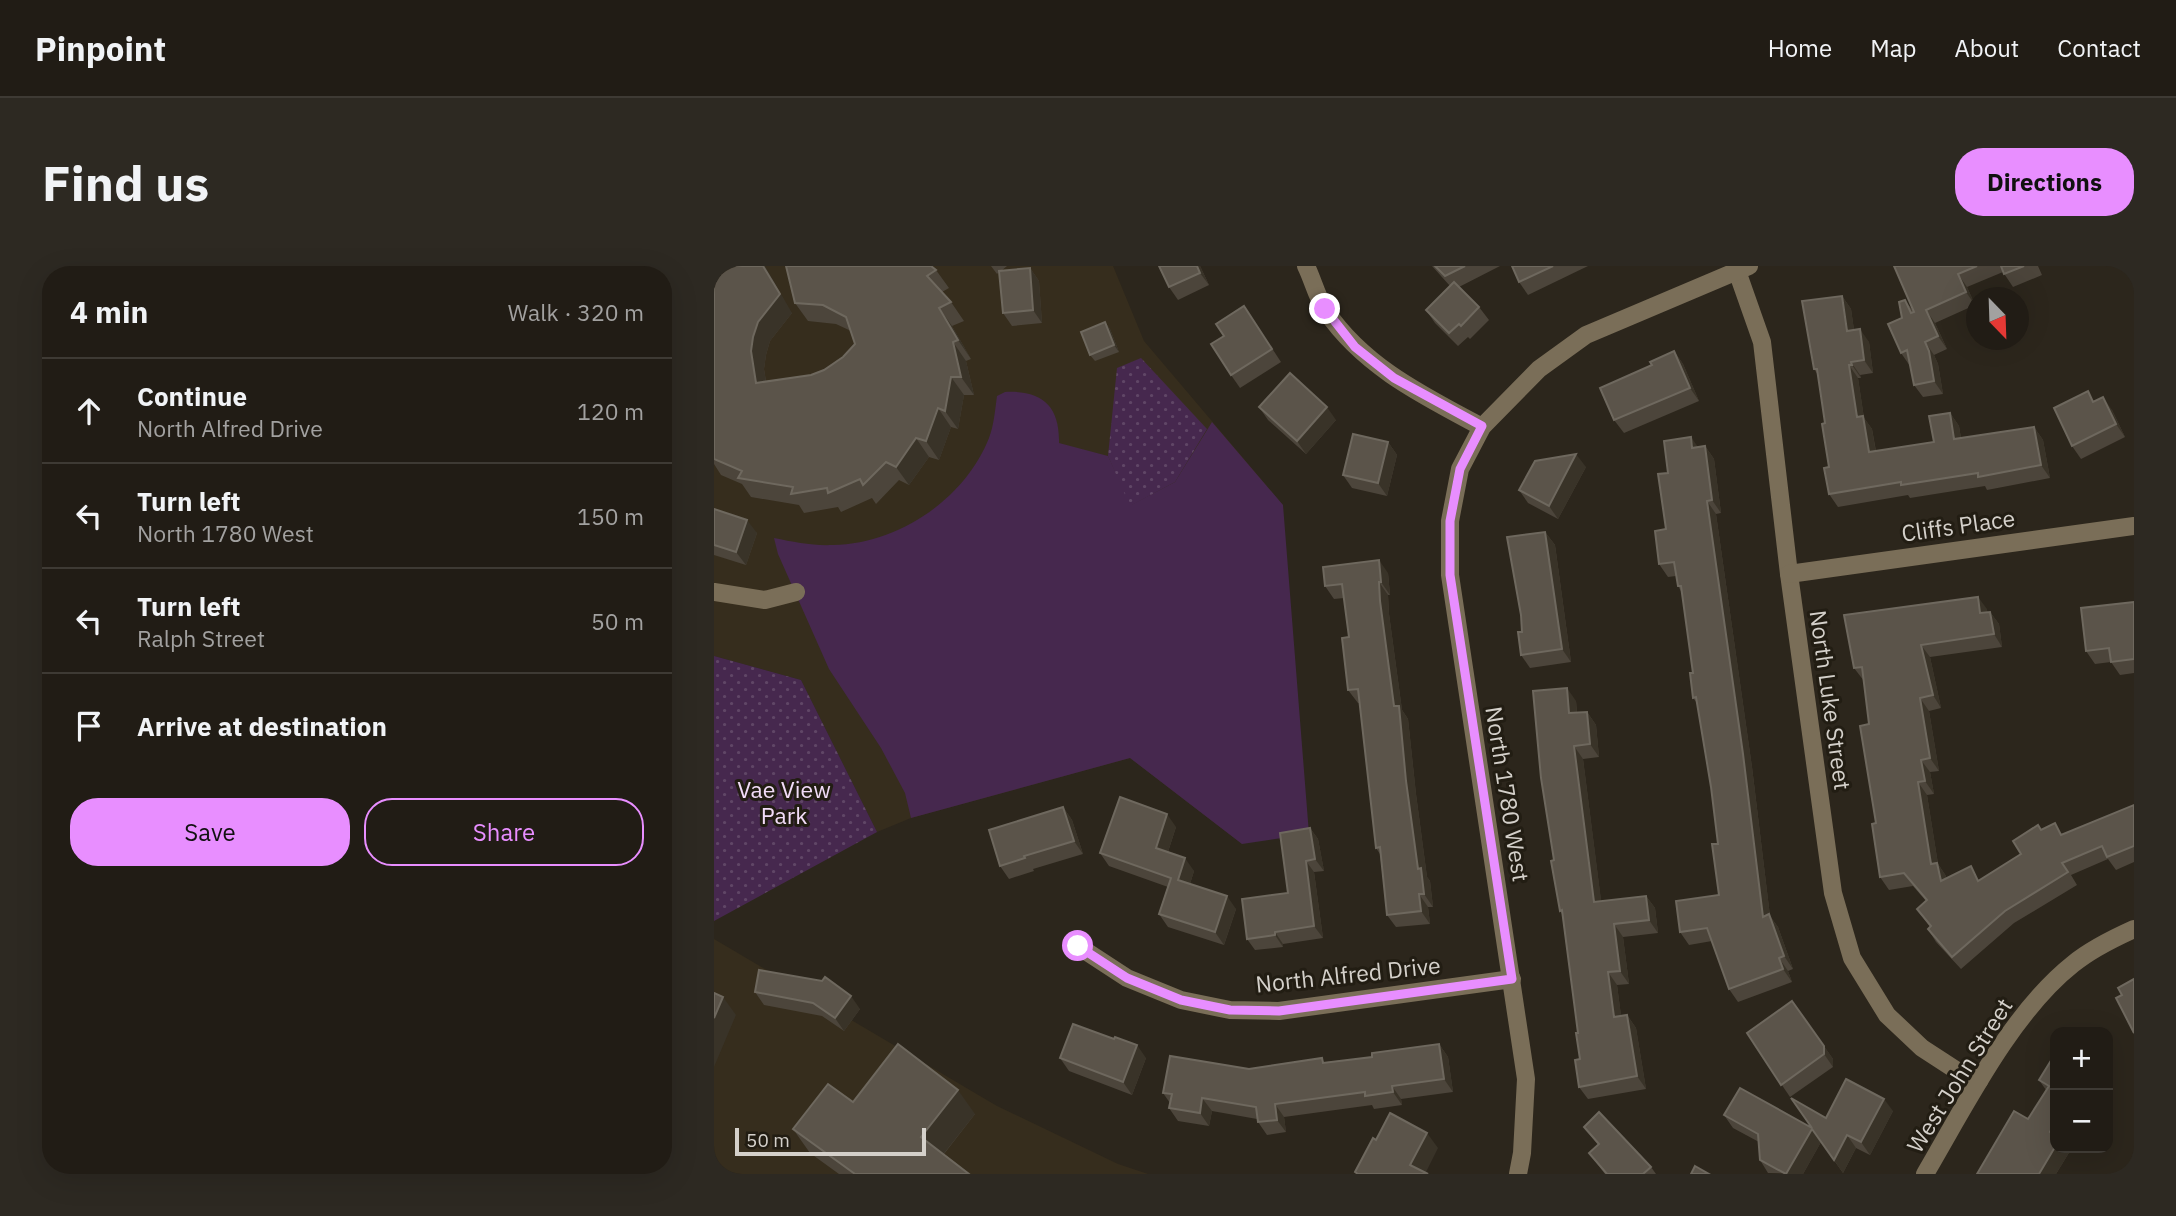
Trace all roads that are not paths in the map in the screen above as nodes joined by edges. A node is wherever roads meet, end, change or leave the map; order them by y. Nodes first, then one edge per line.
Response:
1 (1306, 266) edge
2 (1743, 268) edge
3 (1482, 426) junction
4 (2134, 526) edge
5 (1789, 574) junction
6 (714, 592) edge
7 (796, 592) dead end
8 (2134, 929) edge
9 (1078, 946) dead end
10 (1512, 979) junction
11 (1979, 1081) junction
12 (1518, 1174) edge
13 (1925, 1174) edge

1 - 3 street
2 - 3 street, North 1780 West
2 - 5 street, North Luke Street
3 - 10 street, North 1780 West
4 - 5 street, Cliffs Place
5 - 11 street, North Luke Street
6 - 7 street
8 - 11 street, West John Street
9 - 10 street, North Alfred Drive
10 - 12 street, North 1780 West
11 - 13 street, West John Street

